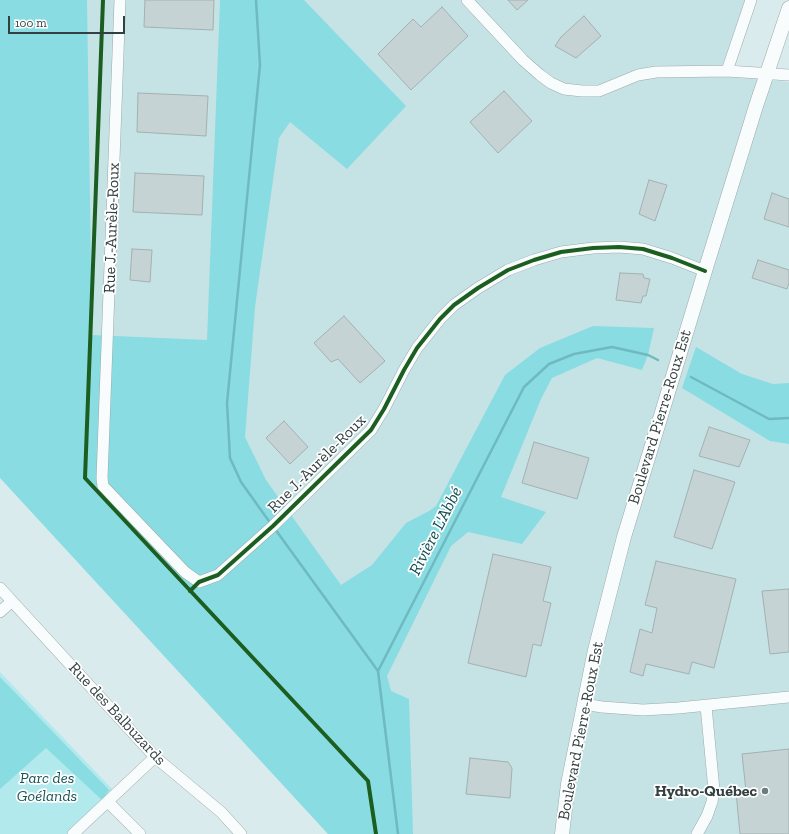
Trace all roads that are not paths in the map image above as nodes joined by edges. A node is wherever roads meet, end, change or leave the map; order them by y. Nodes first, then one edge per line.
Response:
1 (120, 0) edge
2 (468, 0) edge
3 (751, 0) edge
4 (789, 8) edge
5 (727, 71) junction
6 (767, 73) junction
7 (789, 75) edge
8 (705, 271) junction
9 (0, 588) edge
10 (12, 601) junction
11 (0, 612) edge
12 (789, 697) edge
13 (584, 704) junction
14 (706, 706) junction
15 (155, 757) junction
16 (108, 802) junction
17 (74, 834) edge
18 (140, 834) edge
19 (241, 834) edge
20 (562, 834) edge
21 (698, 834) edge

1 - 8 street, Rue J.-Aurèle-Roux
2 - 5 street
3 - 5 street
4 - 6 main road, Boulevard Pierre-Roux Est
5 - 6 street
6 - 7 street
6 - 8 main road, Boulevard Pierre-Roux Est
8 - 13 main road, Boulevard Pierre-Roux Est
9 - 10 street, Rue des Balbuzards
10 - 11 street
10 - 15 street, Rue des Balbuzards
12 - 14 street
13 - 14 street
13 - 20 main road, Boulevard Pierre-Roux Est
14 - 21 street
15 - 16 street
15 - 19 street, Rue des Balbuzards
16 - 17 street
16 - 18 street

